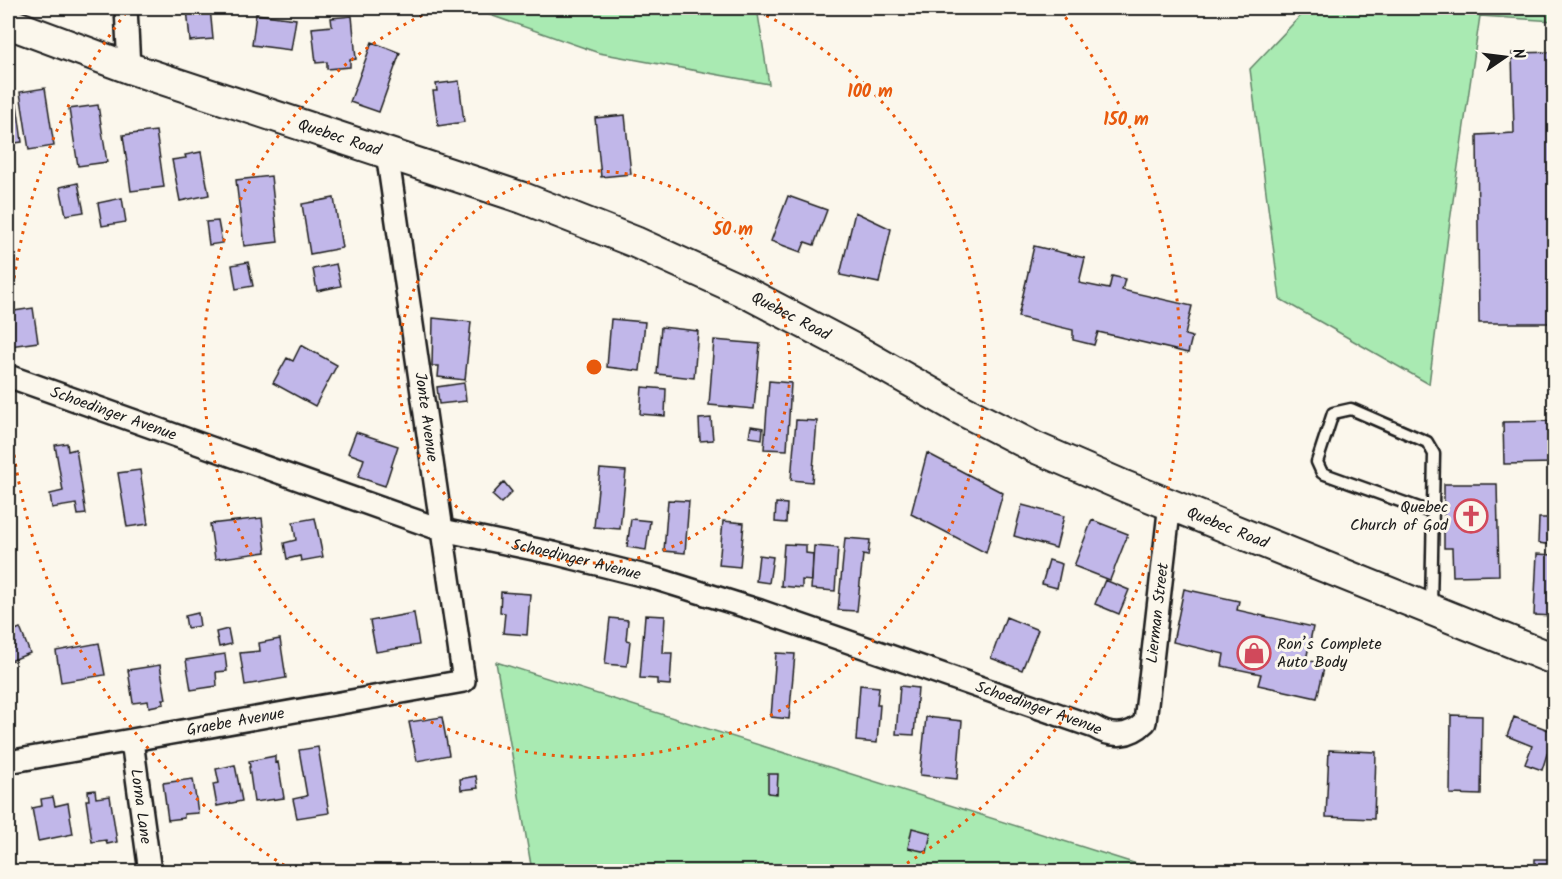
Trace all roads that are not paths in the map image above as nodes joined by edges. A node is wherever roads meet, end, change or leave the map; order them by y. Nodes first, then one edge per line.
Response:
1 (126, 8) edge
2 (8, 23) edge
3 (129, 68) junction
4 (387, 153) junction
5 (8, 376) edge
6 (1170, 503) junction
7 (1433, 513) junction
8 (442, 530) junction
9 (1431, 610) junction
10 (1554, 659) edge
11 (464, 681) joint
12 (1144, 722) joint
13 (132, 741) junction
14 (8, 762) edge
15 (150, 872) edge

1 - 3 street
2 - 3 street, Quebec Road
3 - 4 street, Quebec Road
4 - 6 street, Quebec Road
4 - 8 street, Jonte Avenue
5 - 8 street, Schoedinger Avenue
6 - 9 street, Quebec Road
6 - 12 street, Lierman Street
7 - 7 lane
7 - 9 lane
8 - 11 street, Jonte Avenue
8 - 12 street, Schoedinger Avenue
9 - 10 street, Quebec Road
11 - 13 street, Graebe Avenue
13 - 14 street, Graebe Avenue
13 - 15 street, Lorna Lane

